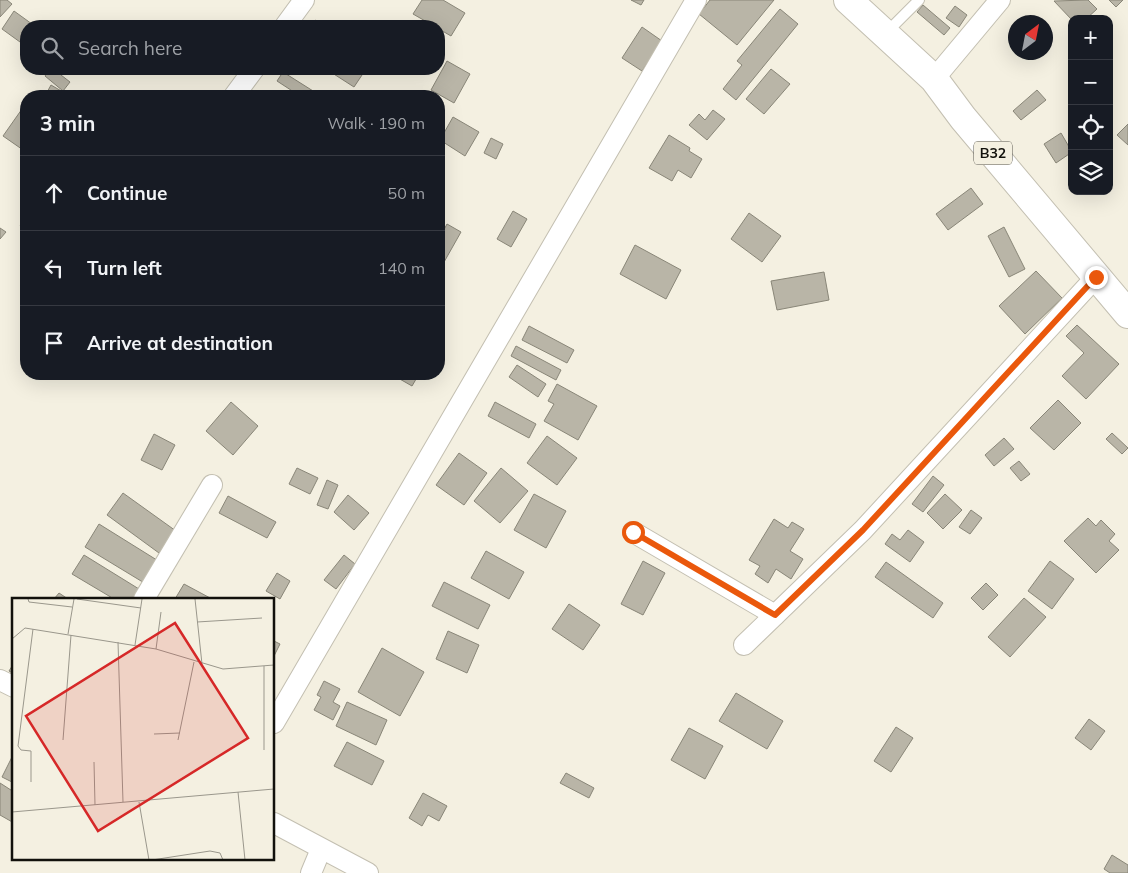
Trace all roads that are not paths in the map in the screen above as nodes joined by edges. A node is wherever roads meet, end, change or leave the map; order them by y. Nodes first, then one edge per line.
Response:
1 (304, 0) edge
2 (696, 0) edge
3 (848, 0) edge
4 (919, 0) edge
5 (1000, 0) edge
6 (289, 20) edge
7 (885, 34) junction
8 (250, 75) edge
9 (934, 80) junction
10 (238, 90) edge
11 (1096, 277) junction
12 (1128, 314) edge
13 (212, 485) dead end
14 (633, 532) dead end
15 (145, 598) edge
16 (775, 615) junction
17 (744, 645) dead end
18 (0, 680) edge
19 (12, 686) edge
20 (275, 721) edge
21 (275, 824) edge
22 (321, 849) junction
23 (311, 873) edge
24 (368, 873) edge

1 - 6 street
2 - 20 street
3 - 7 highway, B32
4 - 7 lane
5 - 9 street
7 - 9 highway, B32
8 - 10 street
9 - 11 highway, B32
11 - 12 highway, B32
11 - 16 street
13 - 15 street
14 - 16 street
16 - 17 street
18 - 19 street
21 - 22 street
22 - 23 street
22 - 24 street

